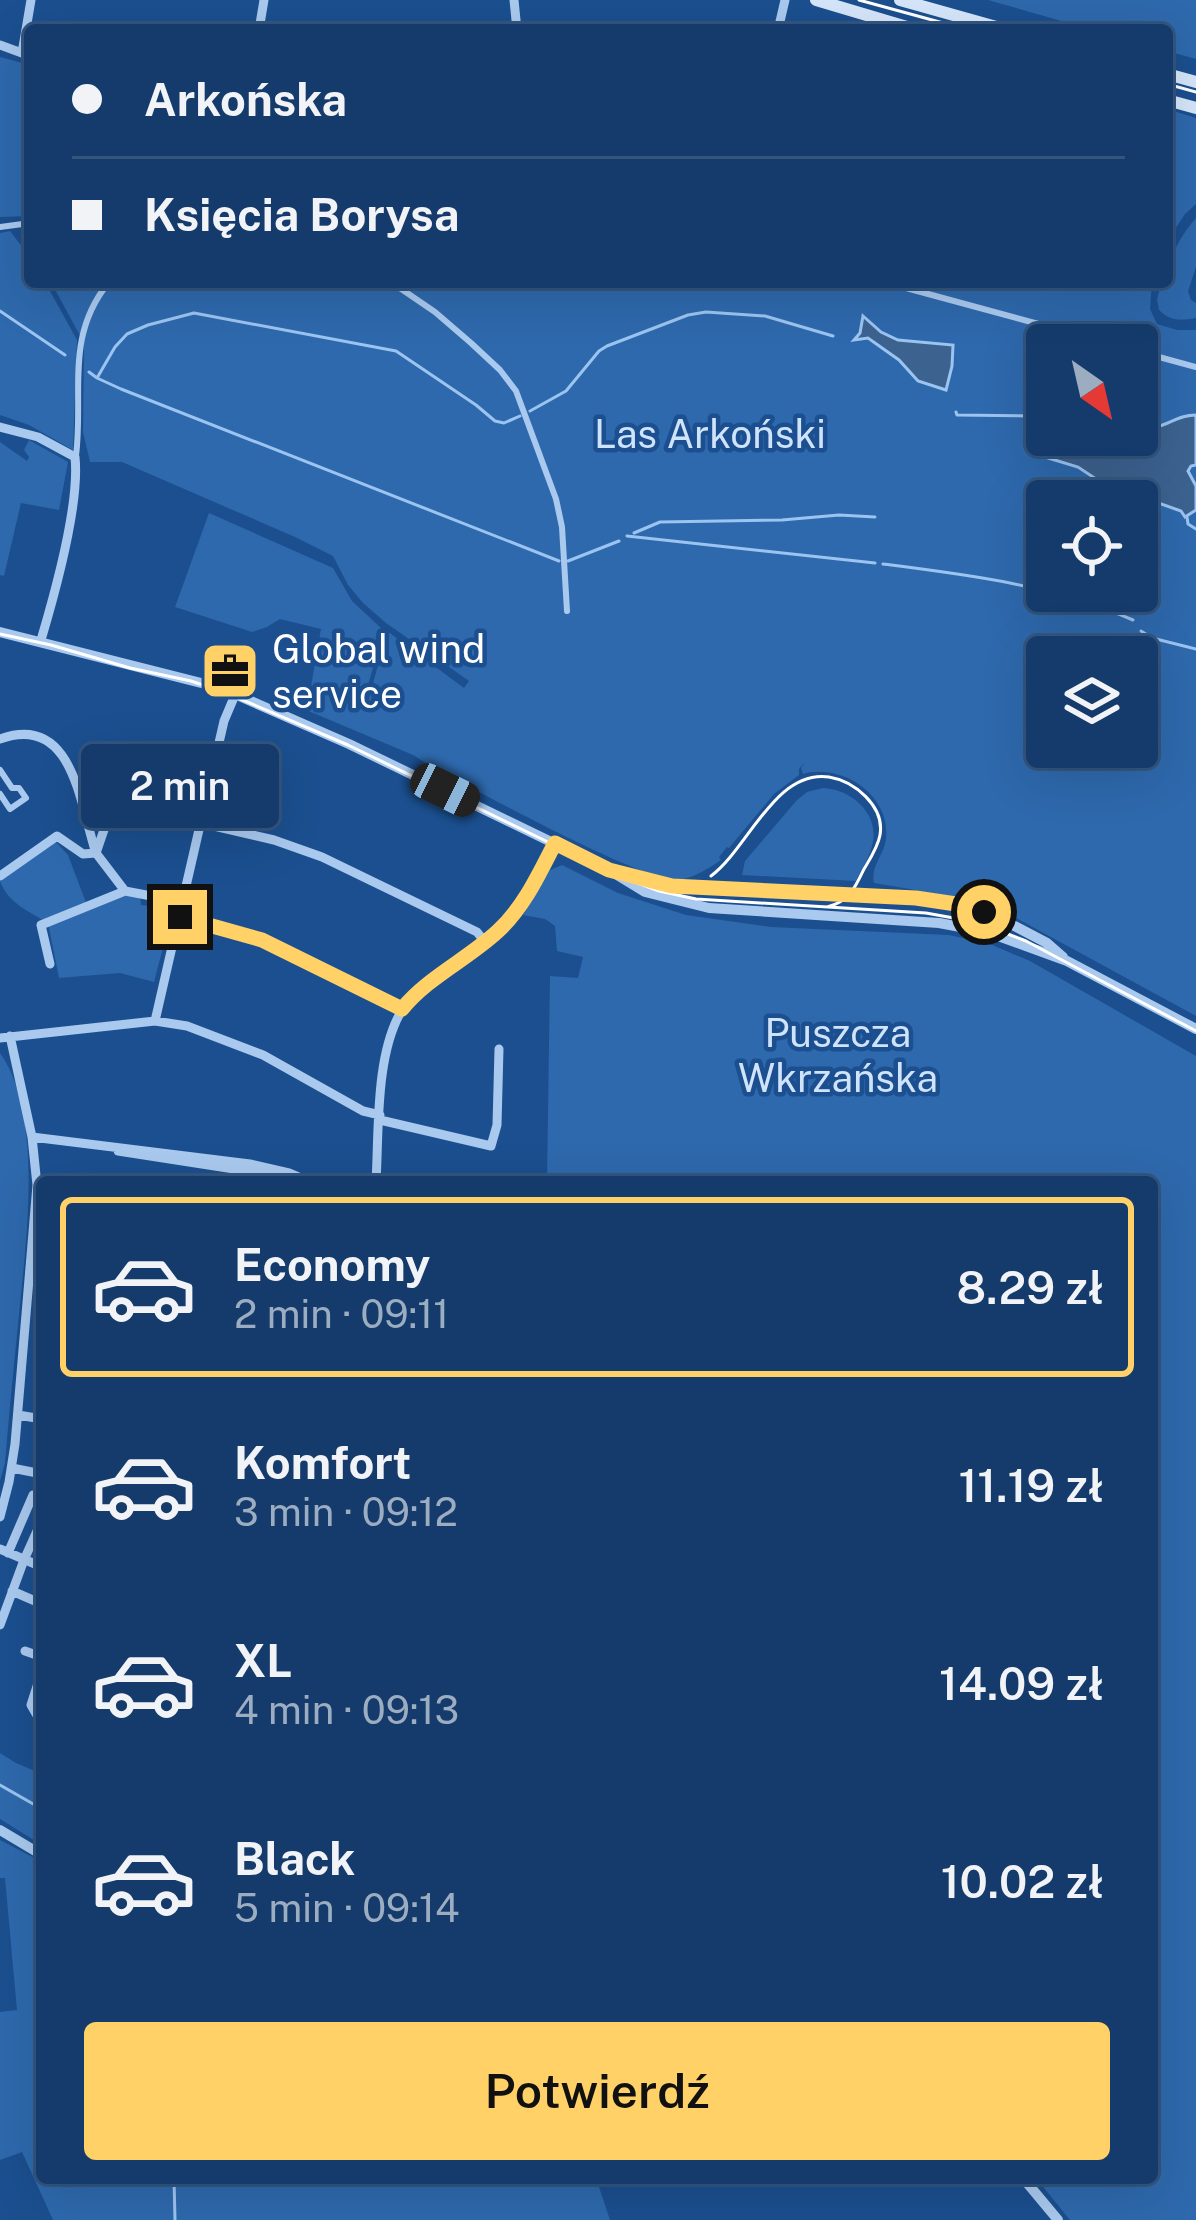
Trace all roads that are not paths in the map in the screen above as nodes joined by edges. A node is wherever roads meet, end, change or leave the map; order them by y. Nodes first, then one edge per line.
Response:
1 (816, 0) edge
2 (900, 0) edge
3 (897, 24) edge
4 (986, 24) edge
5 (105, 288) edge
6 (400, 288) edge
7 (906, 288) edge
8 (1039, 324) edge
9 (1158, 357) edge
10 (1196, 367) edge
11 (0, 427) edge
12 (75, 457) junction
13 (567, 611) dead end
14 (0, 632) edge
15 (41, 640) junction
16 (235, 694) junction
17 (0, 739) edge
18 (0, 770) edge
19 (78, 787) junction
20 (0, 794) edge
21 (201, 823) junction
22 (555, 843) junction
23 (96, 853) junction
24 (609, 870) junction
25 (0, 876) edge
26 (125, 891) junction
27 (183, 902) junction
28 (37, 910) dead end
29 (180, 917) junction
30 (41, 925) junction
31 (485, 942) junction
32 (1067, 961) junction
33 (50, 964) dead end
34 (402, 1009) junction
35 (155, 1021) junction
36 (1196, 1029) edge
37 (5, 1037) edge
38 (499, 1048) dead end
39 (380, 1118) junction
40 (32, 1137) junction
41 (36, 1176) edge
42 (278, 1176) edge
43 (376, 1176) edge
44 (36, 1266) edge
45 (18, 1415) junction
46 (36, 1417) edge
47 (12, 1468) junction
48 (36, 1473) edge
49 (33, 1495) dead end
50 (0, 1517) edge
51 (36, 1533) edge
52 (4, 1551) edge
53 (24, 1559) junction
54 (36, 1564) edge
55 (12, 1592) junction
56 (36, 1602) edge
57 (0, 1625) edge
58 (26, 1651) dead end
59 (36, 1655) edge
60 (0, 1831) edge
61 (36, 1852) edge
62 (1028, 2184) edge
63 (1058, 2220) edge

1 - 3 main road
2 - 4 main road
5 - 12 street
6 - 13 street
7 - 8 street
9 - 10 street
11 - 12 street
12 - 15 street
14 - 15 street
15 - 16 street
16 - 21 street
16 - 22 street
17 - 19 street
18 - 20 street
19 - 23 street
19 - 23 street
21 - 27 street
21 - 31 street
22 - 24 street
22 - 31 street
23 - 25 street
23 - 26 street
24 - 32 street
24 - 32 street
26 - 27 street
26 - 30 street
27 - 29 street
28 - 30 street
29 - 34 street
29 - 35 street
30 - 33 street
31 - 34 street
32 - 36 street
34 - 39 street
35 - 37 street
35 - 39 street
37 - 40 street
38 - 39 street
39 - 43 street
40 - 41 street
40 - 42 street
44 - 45 street
45 - 46 street
45 - 47 street
47 - 48 street
47 - 50 street
49 - 52 street
51 - 53 street
52 - 53 street
53 - 54 street
53 - 55 street
55 - 56 street
55 - 57 street
58 - 59 street
60 - 61 street
62 - 63 street

